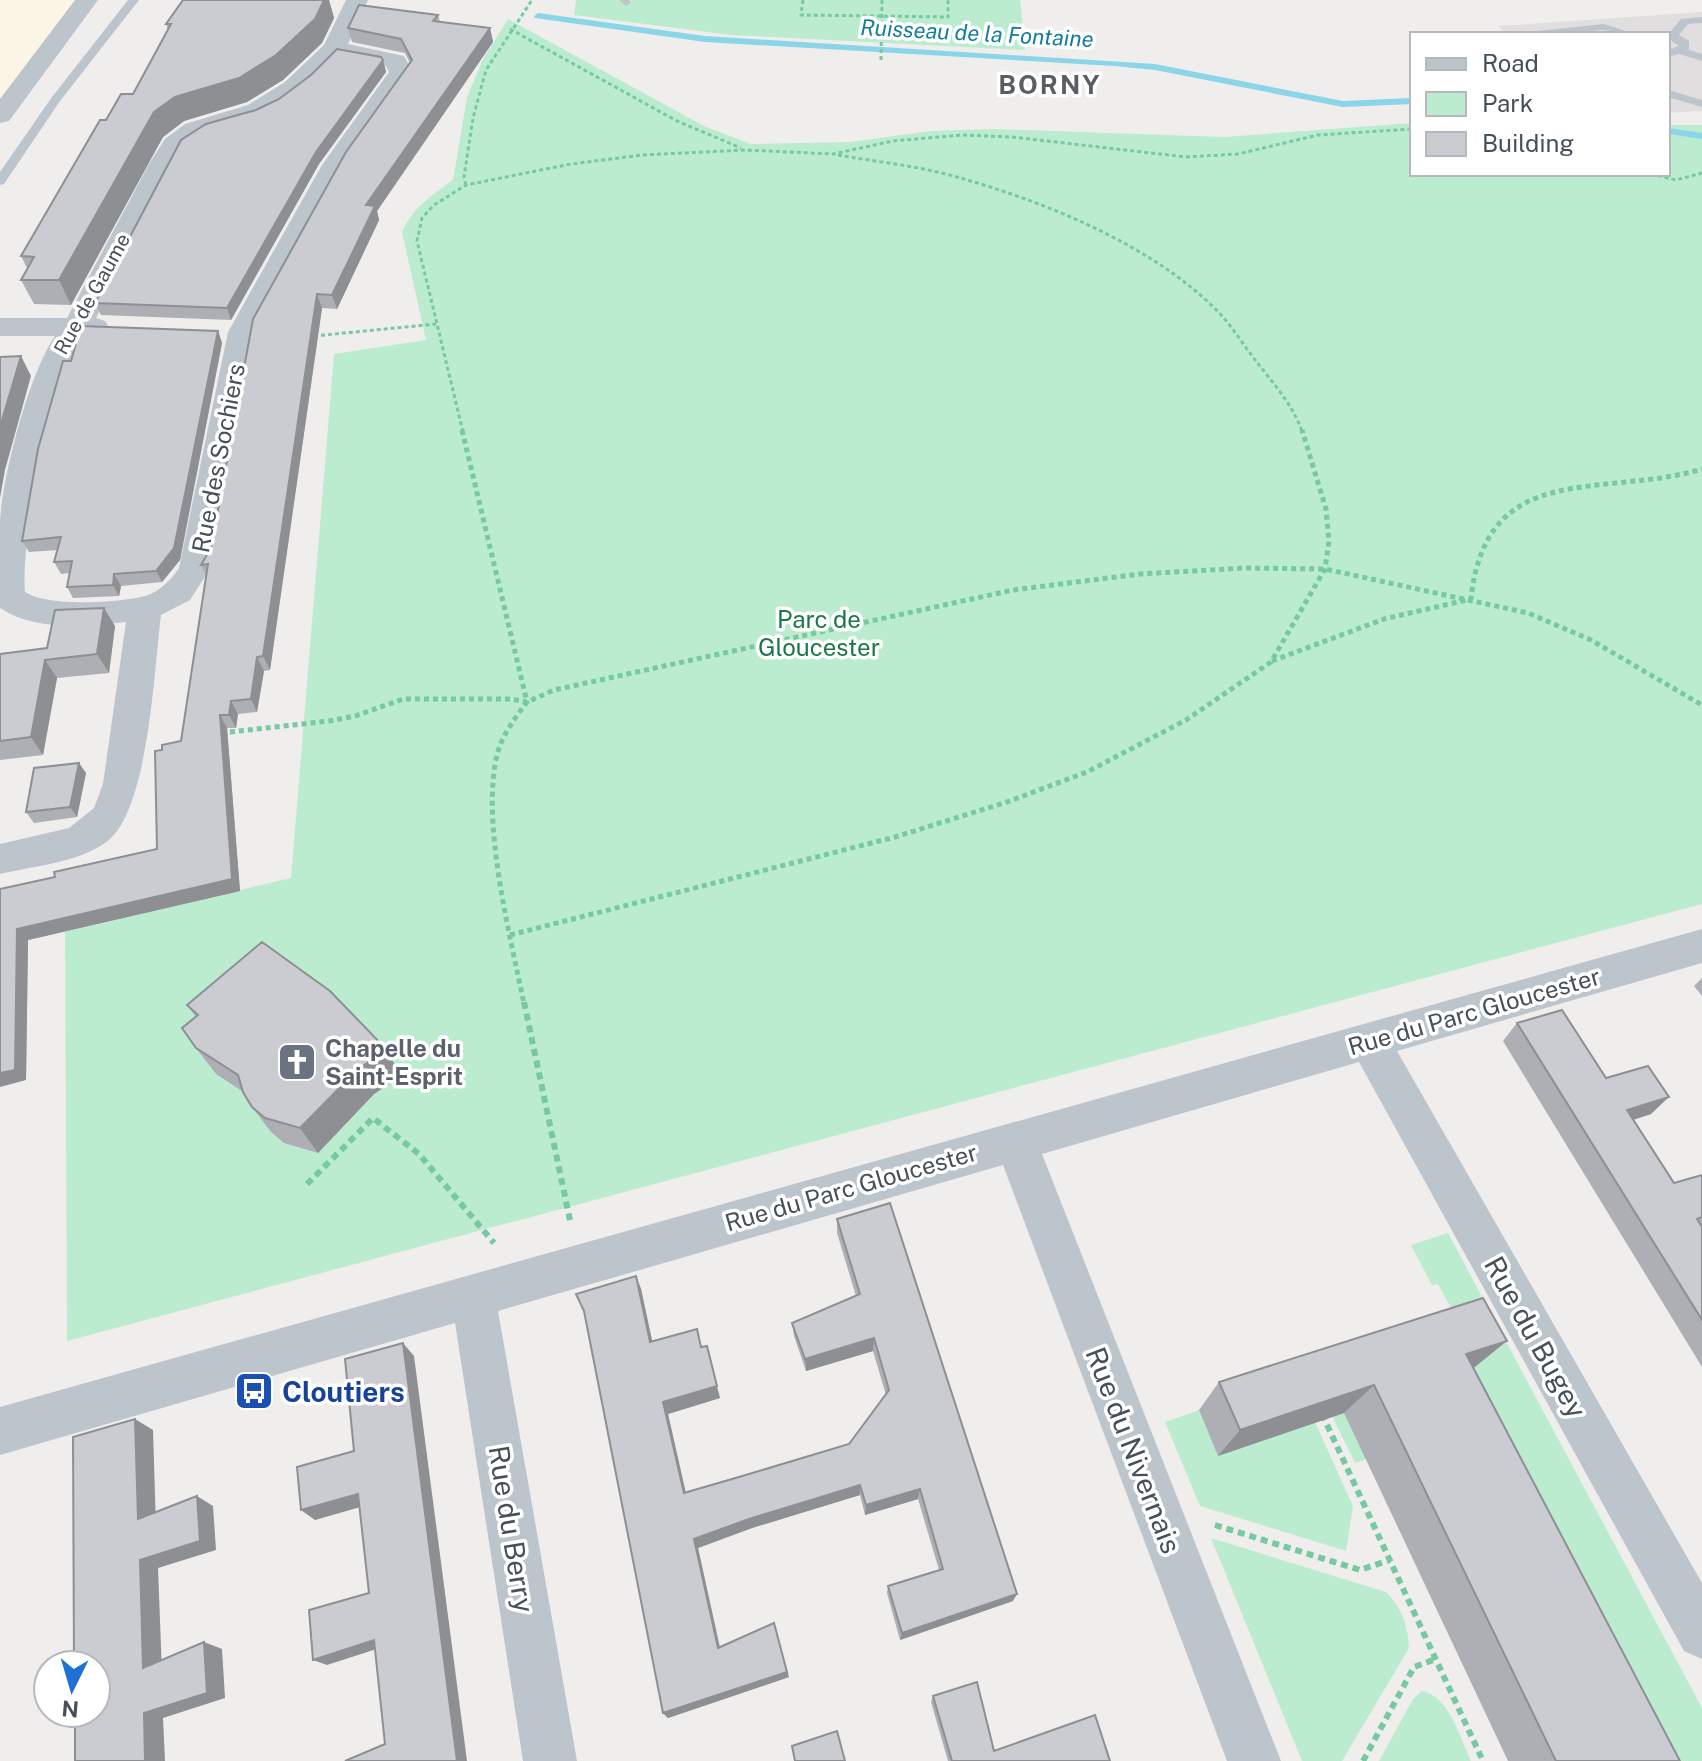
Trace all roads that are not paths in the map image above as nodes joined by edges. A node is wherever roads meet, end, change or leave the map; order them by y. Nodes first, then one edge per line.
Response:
1 (87, 0) edge
2 (134, 0) edge
3 (357, 0) edge
4 (1702, 20) edge
5 (1586, 31) edge
6 (1622, 32) edge
7 (1670, 34) edge
8 (1673, 35) junction
9 (333, 49) junction
10 (1682, 51) junction
11 (1670, 54) edge
12 (1702, 58) edge
13 (1670, 94) edge
14 (1702, 104) edge
15 (0, 116) edge
16 (0, 181) edge
17 (77, 326) junction
18 (0, 327) edge
19 (122, 328) edge
20 (145, 608) junction
21 (0, 859) edge
22 (1702, 946) edge
23 (1369, 1040) junction
24 (1015, 1140) junction
25 (473, 1297) junction
26 (0, 1431) edge
27 (1702, 1633) edge
28 (550, 1761) edge
29 (1254, 1761) edge

1 - 15 street
2 - 16 lane
3 - 9 street, Rue de Gaume
4 - 8 lane
5 - 6 lane
7 - 8 lane
8 - 10 lane
9 - 17 street, Rue de Gaume
9 - 20 street, Rue des Sochiers
10 - 11 lane
10 - 12 lane
13 - 14 lane
17 - 18 street
17 - 19 street
17 - 20 street, Rue de Gaume
20 - 21 street
22 - 23 street, Rue du Parc Gloucester
23 - 24 street, Rue du Parc Gloucester
23 - 27 street, Rue du Bugey
24 - 25 street, Rue du Parc Gloucester
24 - 29 street, Rue du Nivernais
25 - 26 street, Rue du Parc Gloucester
25 - 28 street, Rue du Berry

